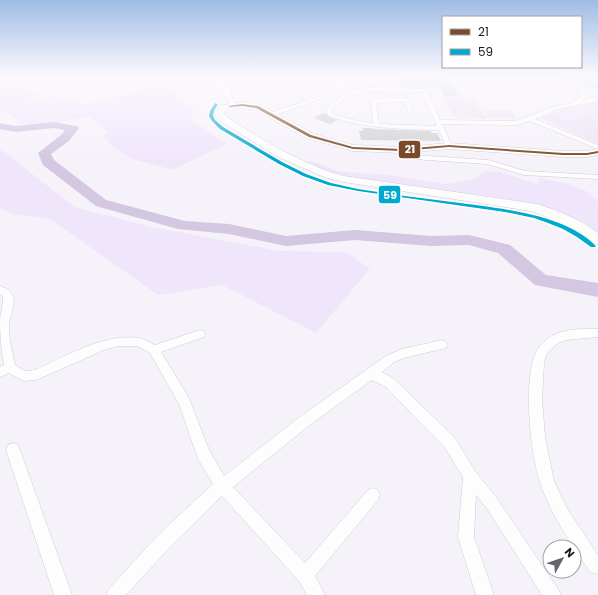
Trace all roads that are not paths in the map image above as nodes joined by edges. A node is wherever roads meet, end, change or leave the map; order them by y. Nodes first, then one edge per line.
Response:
1 (304, 104) edge
2 (336, 104) edge
3 (373, 104) edge
4 (408, 104) edge
5 (429, 104) edge
6 (575, 104) edge
7 (229, 106) joint
8 (411, 113) dead end
9 (272, 114) junction
10 (531, 119) junction
11 (438, 125) junction
12 (376, 126) junction
13 (448, 146) junction
14 (598, 147) edge
15 (402, 150) junction
16 (598, 152) edge
17 (598, 177) edge
18 (598, 240) edge
19 (0, 290) edge
20 (4, 310) edge
21 (2, 327) edge
22 (598, 333) edge
23 (200, 334) dead end
24 (442, 345) dead end
25 (154, 350) junction
26 (5, 370) edge
27 (371, 374) junction
28 (13, 450) dead end
29 (470, 476) junction
30 (222, 486) junction
31 (373, 495) dead end
32 (597, 564) edge
33 (304, 575) junction
34 (63, 595) edge
35 (115, 595) edge
36 (316, 595) edge
37 (485, 595) edge
38 (552, 595) edge

1 - 9 street
2 - 12 street
3 - 12 street
4 - 8 street
5 - 11 street
6 - 10 street
7 - 9 main road
7 - 18 main road
9 - 15 main road
10 - 11 street
10 - 14 street
11 - 12 street
11 - 13 street
13 - 15 main road
13 - 16 main road
15 - 17 street
19 - 20 street
20 - 21 street
21 - 26 street
22 - 32 street
23 - 25 street
24 - 27 street
25 - 26 street
25 - 30 street
27 - 29 street
27 - 30 street
28 - 34 street
29 - 37 street
29 - 38 street
30 - 33 street
30 - 35 street
31 - 33 street
33 - 36 street

